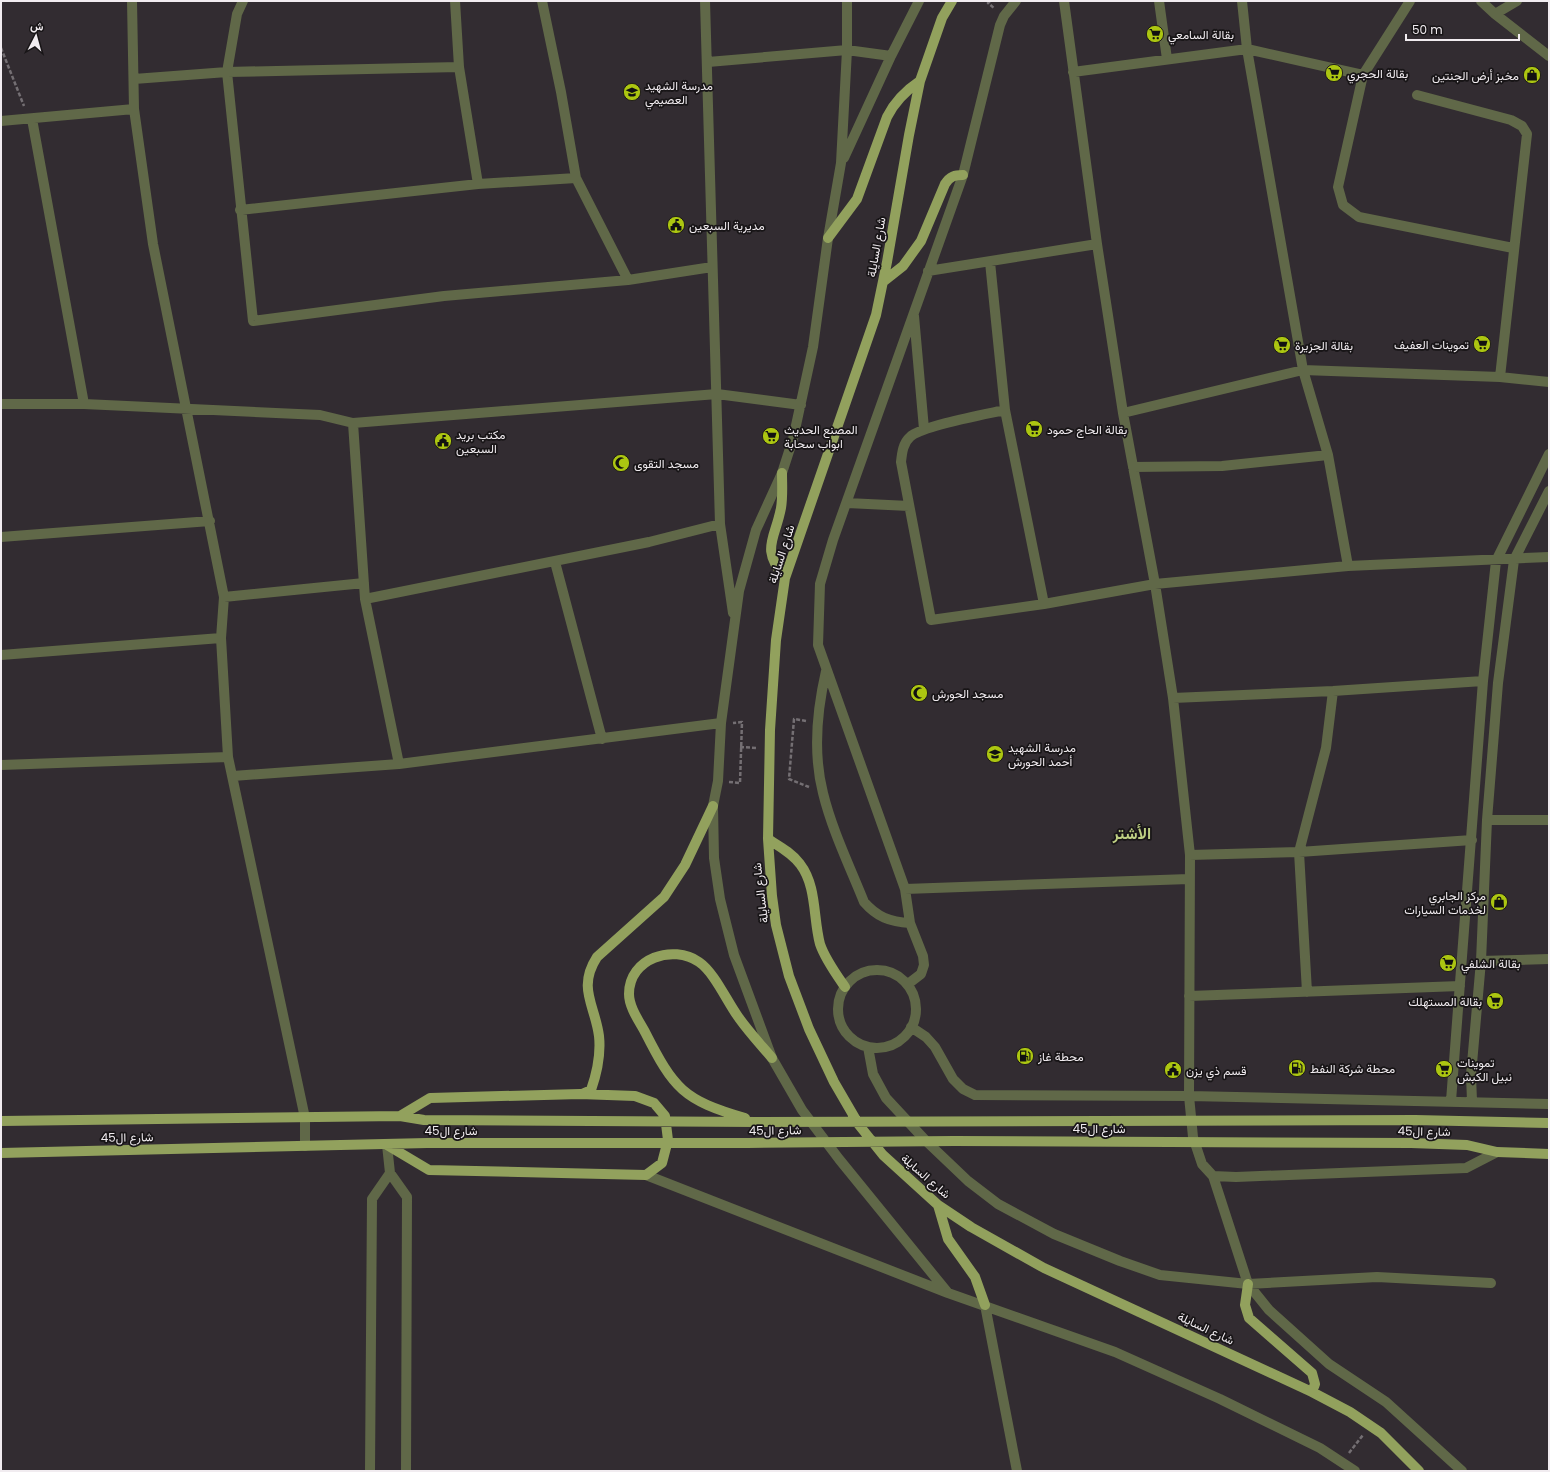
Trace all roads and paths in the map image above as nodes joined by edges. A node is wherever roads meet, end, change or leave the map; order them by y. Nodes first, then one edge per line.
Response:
1 (132, 1) edge
2 (243, 1) edge
3 (455, 1) edge
4 (542, 1) edge
5 (705, 1) edge
6 (847, 1) edge
7 (919, 1) edge
8 (952, 1) edge
9 (1016, 1) edge
10 (1064, 1) edge
11 (1159, 1) edge
12 (1242, 1) edge
13 (1410, 1) edge
14 (1481, 1) edge
15 (1517, 1) edge
16 (1495, 14) junction
17 (1, 48) edge
18 (1247, 49) junction
19 (847, 50) junction
20 (891, 56) junction
21 (1549, 56) edge
22 (1167, 59) junction
23 (708, 62) junction
24 (459, 67) junction
25 (227, 72) junction
26 (1073, 72) junction
27 (1362, 75) junction
28 (134, 80) junction
29 (920, 82) junction
30 (1417, 95) dead end
31 (134, 109) junction
32 (32, 119) junction
33 (1, 121) edge
34 (841, 163) junction
35 (963, 175) junction
36 (576, 178) junction
37 (478, 184) junction
38 (240, 210) junction
39 (828, 238) junction
40 (1097, 244) junction
41 (1513, 248) junction
42 (990, 262) junction
43 (712, 267) junction
44 (928, 271) junction
45 (628, 280) junction
46 (884, 281) junction
47 (914, 312) junction
48 (1303, 370) junction
49 (1500, 377) junction
50 (1549, 382) edge
51 (717, 394) junction
52 (1, 404) edge
53 (84, 404) junction
54 (801, 405) junction
55 (188, 410) junction
56 (1005, 410) junction
57 (1123, 413) junction
58 (353, 423) junction
59 (924, 429) junction
60 (1549, 454) edge
61 (1328, 455) junction
62 (1133, 468) junction
63 (782, 473) junction
64 (1549, 491) edge
65 (846, 503) junction
66 (909, 506) junction
67 (210, 521) junction
68 (720, 524) junction
69 (1, 537) edge
70 (1549, 557) edge
71 (1514, 560) junction
72 (1496, 561) junction
73 (555, 562) junction
74 (1348, 566) junction
75 (785, 578) junction
76 (364, 583) junction
77 (1155, 584) junction
78 (224, 597) junction
79 (365, 599) junction
80 (1044, 604) junction
81 (734, 622) junction
82 (221, 638) junction
83 (1, 654) edge
84 (826, 671) junction
85 (1483, 681) junction
86 (1333, 691) junction
87 (1173, 698) junction
88 (794, 720) dead end
89 (742, 722) dead end
90 (721, 723) junction
91 (602, 739) junction
92 (228, 757) junction
93 (399, 764) junction
94 (1, 765) edge
95 (233, 776) junction
96 (740, 782) dead end
97 (822, 793) junction
98 (713, 806) junction
99 (1487, 820) junction
100 (1549, 820) edge
101 (768, 839) junction
102 (1472, 840) junction
103 (1299, 852) junction
104 (1190, 855) junction
105 (1190, 879) junction
106 (905, 889) junction
107 (910, 923) junction
108 (1549, 960) edge
109 (1481, 961) junction
110 (908, 984) junction
111 (1460, 986) junction
112 (845, 987) junction
113 (1307, 992) junction
114 (1189, 996) junction
115 (911, 1028) junction
116 (868, 1047) junction
117 (772, 1058) junction
118 (580, 1094) junction
119 (1189, 1096) junction
120 (1451, 1101) junction
121 (1472, 1101) junction
122 (1549, 1104) edge
123 (400, 1116) junction
124 (305, 1118) junction
125 (1, 1121) edge
126 (757, 1122) junction
127 (1549, 1123) edge
128 (387, 1145) junction
129 (305, 1146) junction
130 (1497, 1152) junction
131 (1, 1153) edge
132 (1549, 1154) edge
133 (390, 1173) junction
134 (646, 1174) junction
135 (1213, 1176) junction
136 (938, 1205) junction
137 (1491, 1283) dead end
138 (1248, 1284) junction
139 (948, 1293) junction
140 (985, 1305) junction
141 (1312, 1392) junction
142 (370, 1471) edge
143 (406, 1471) edge
144 (1017, 1471) edge
145 (1355, 1471) edge
146 (1419, 1471) edge
147 (1462, 1471) edge

1 - 28 street
2 - 25 street
3 - 24 street
4 - 36 street
5 - 23 street
6 - 19 street
7 - 20 street
8 - 29 main road, شارع السايلة
9 - 35 street
10 - 26 street
11 - 22 street
12 - 18 street
13 - 27 street
14 - 16 street
15 - 16 street
16 - 21 street
17 - 32 path
18 - 22 street
18 - 27 street
18 - 48 street
19 - 20 street
19 - 23 street
19 - 34 street
20 - 34 street
22 - 26 street
23 - 43 street
24 - 25 street
24 - 37 street
25 - 28 street
25 - 38 street
26 - 40 street
27 - 41 street
28 - 31 street
29 - 39 main road
29 - 46 main road, شارع السايلة
30 - 41 street
31 - 32 street
31 - 55 street
32 - 33 street
32 - 53 street
34 - 39 street
35 - 44 street
35 - 46 main road
36 - 37 street
36 - 45 street
37 - 38 street
38 - 45 street
39 - 54 street
40 - 42 street
40 - 57 street
41 - 49 street
42 - 44 street
42 - 56 street
43 - 45 street
43 - 51 street
44 - 47 street
46 - 75 main road, شارع السايلة
47 - 59 street
47 - 65 street
48 - 49 street
48 - 57 street
48 - 61 street
49 - 50 street
51 - 54 street
51 - 58 street
51 - 68 street
52 - 53 street
53 - 55 street
54 - 63 street
55 - 58 street
55 - 67 street
56 - 59 street
56 - 80 street
57 - 62 street
58 - 76 street
59 - 66 street
60 - 72 street
61 - 62 street
61 - 74 street
62 - 77 street
63 - 75 main road
63 - 81 street
64 - 71 street
65 - 66 street
65 - 84 street
66 - 80 street
67 - 69 street
67 - 78 street
68 - 73 street
68 - 81 street
70 - 71 street
71 - 72 street
71 - 99 street
72 - 74 street
72 - 85 street
73 - 79 street
73 - 91 street
74 - 77 street
75 - 101 main road, شارع السايلة
76 - 78 street
76 - 79 street
77 - 80 street
77 - 87 street
78 - 82 street
79 - 93 street
81 - 90 street
82 - 83 street
82 - 92 street
84 - 97 street
84 - 106 street
85 - 86 street
85 - 102 street
86 - 87 street
86 - 103 street
87 - 104 street
88 - 97 path
89 - 96 path
90 - 91 street
90 - 98 street
91 - 93 street
92 - 94 street
92 - 95 street
93 - 95 street
95 - 124 street
97 - 107 street
98 - 117 street
98 - 118 main road
99 - 100 street
99 - 109 street
101 - 112 main road
101 - 136 main road, شارع السايلة
102 - 103 street
102 - 111 street
103 - 104 street
103 - 113 street
104 - 105 street
105 - 106 street
105 - 114 street
106 - 107 street
107 - 110 street
108 - 109 street
109 - 121 street
110 - 112 street
110 - 115 street
111 - 113 street
111 - 120 street
112 - 116 street
113 - 114 street
114 - 119 street
115 - 116 street
115 - 119 street
116 - 138 street
117 - 126 main road
117 - 139 street
118 - 123 main road
118 - 134 main road
119 - 120 street
119 - 135 street
120 - 121 street
121 - 122 street
123 - 124 main road, شارع ال45
123 - 126 main road, شارع ال45
124 - 125 main road, شارع ال45
124 - 129 street
126 - 127 main road, شارع ال45
128 - 129 main road, شارع ال45
128 - 130 main road, شارع ال45
128 - 133 street
128 - 134 main road
129 - 131 main road, شارع ال45
130 - 132 main road, شارع ال45
130 - 135 street
133 - 142 street
133 - 143 street
134 - 139 street
135 - 138 street
136 - 140 main road
136 - 141 main road, شارع السايلة
137 - 138 street
138 - 141 main road
138 - 147 street
139 - 140 street
140 - 144 street
140 - 145 street
141 - 146 main road, شارع السايلة

